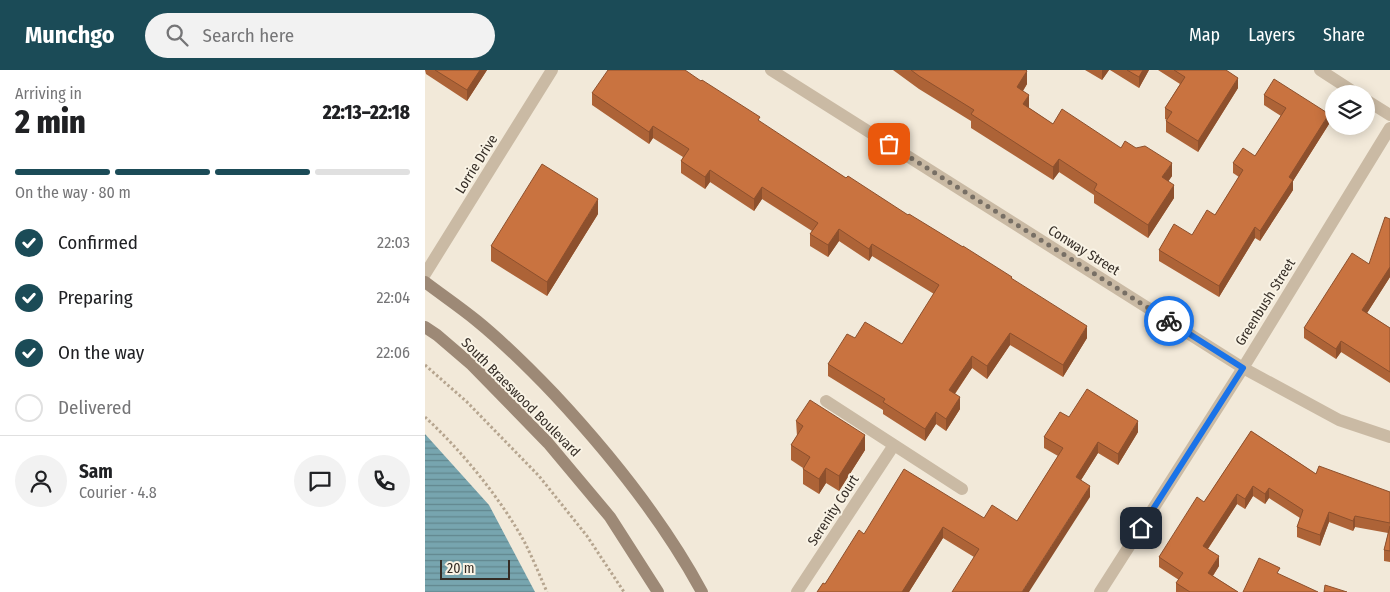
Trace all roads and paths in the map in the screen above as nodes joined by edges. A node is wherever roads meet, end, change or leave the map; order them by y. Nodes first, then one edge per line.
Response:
1 (552, 70) edge
2 (771, 70) edge
3 (1320, 70) edge
4 (1343, 85) edge
5 (1375, 106) edge
6 (1390, 115) edge
7 (1390, 128) edge
8 (425, 274) edge
9 (425, 282) edge
10 (425, 327) edge
11 (425, 366) edge
12 (1243, 368) junction
13 (826, 401) dead end
14 (425, 417) edge
15 (1390, 437) edge
16 (894, 445) junction
17 (962, 489) dead end
18 (547, 592) edge
19 (624, 592) edge
20 (658, 592) edge
21 (702, 592) edge
22 (797, 592) edge
23 (1100, 592) edge

1 - 8 street, Lorrie Drive
2 - 12 street, Conway Street
3 - 4 street
5 - 6 street
7 - 12 street, Greenbush Street
9 - 21 main road, South Braeswood Boulevard
10 - 20 main road, South Braeswood Boulevard
11 - 19 path
12 - 15 street, Conway Street
12 - 23 street, Greenbush Street
13 - 16 street
14 - 18 path
16 - 17 street
16 - 22 street, Serenity Court

